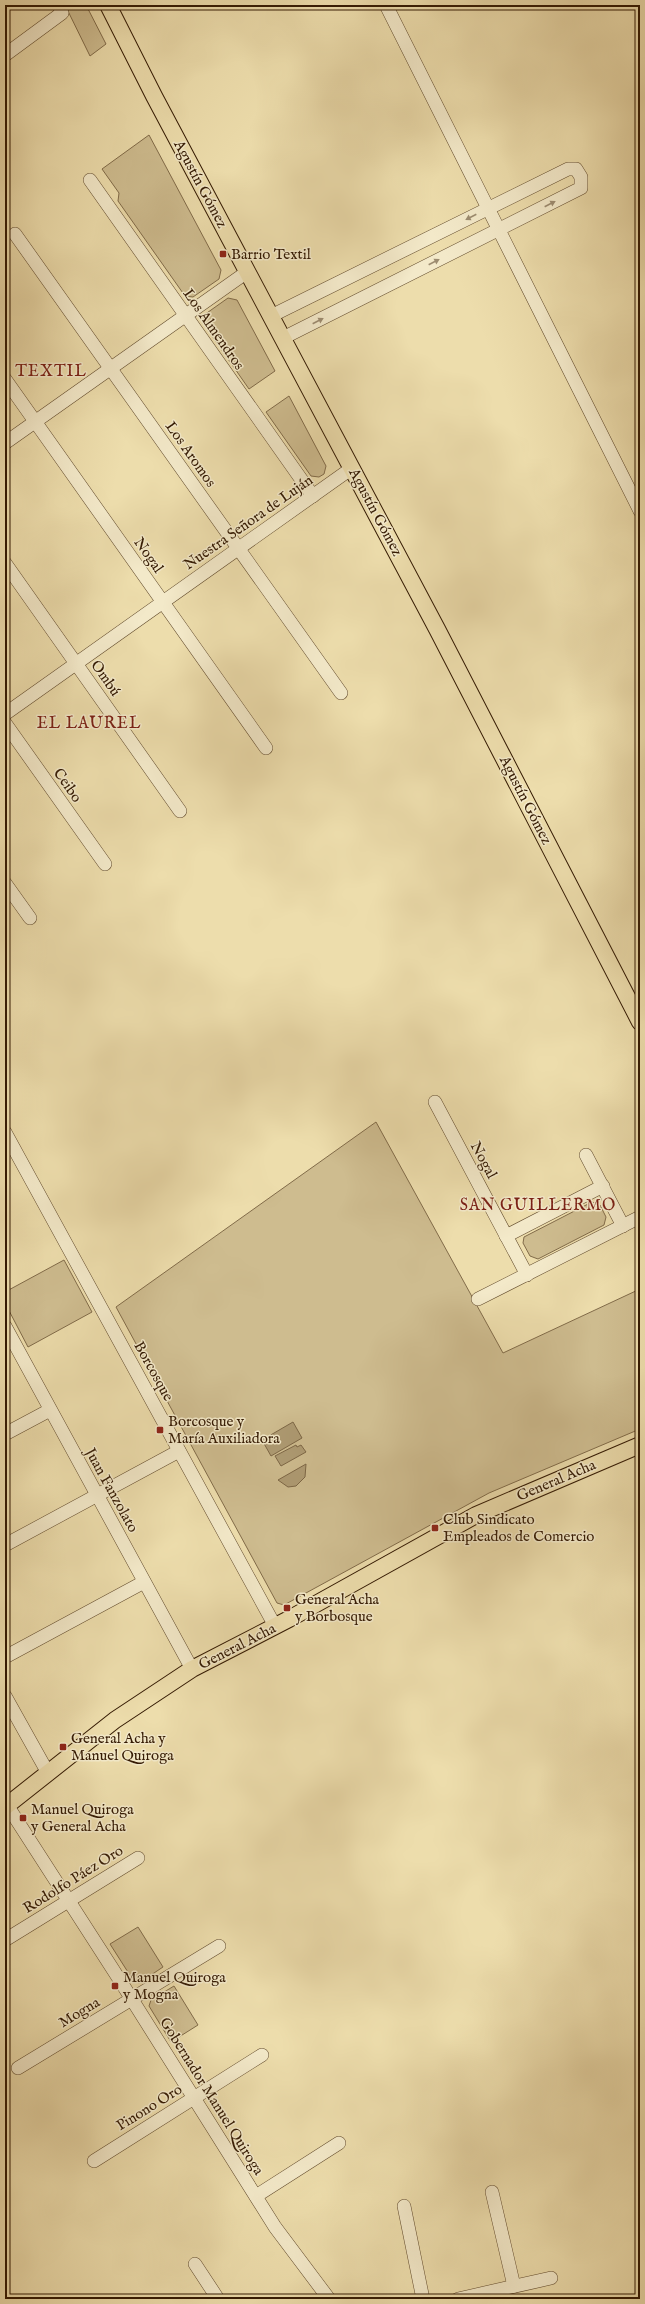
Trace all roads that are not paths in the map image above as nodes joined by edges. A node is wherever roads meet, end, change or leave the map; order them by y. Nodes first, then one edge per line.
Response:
1 (108, 5) edge
2 (386, 5) edge
3 (61, 9) edge
4 (5, 55) edge
5 (90, 180) dead end
6 (488, 208) junction
7 (499, 229) junction
8 (15, 234) dead end
9 (247, 272) junction
10 (186, 315) junction
11 (271, 316) junction
12 (283, 338) junction
13 (111, 369) junction
14 (5, 379) edge
15 (35, 422) junction
16 (5, 443) edge
17 (352, 468) junction
18 (313, 496) junction
19 (640, 511) edge
20 (238, 549) junction
21 (5, 563) edge
22 (163, 602) junction
23 (76, 664) junction
24 (340, 694) dead end
25 (5, 714) edge
26 (5, 723) edge
27 (266, 748) dead end
28 (180, 811) dead end
29 (105, 864) dead end
30 (5, 883) edge
31 (30, 918) dead end
32 (640, 1022) edge
33 (435, 1102) dead end
34 (5, 1132) edge
35 (586, 1155) dead end
36 (603, 1186) junction
37 (640, 1217) edge
38 (623, 1226) junction
39 (506, 1236) junction
40 (527, 1275) junction
41 (478, 1299) dead end
42 (5, 1326) edge
43 (50, 1410) junction
44 (5, 1434) edge
45 (640, 1445) edge
46 (179, 1451) junction
47 (97, 1495) junction
48 (8, 1544) edge
49 (144, 1582) junction
50 (275, 1626) junction
51 (5, 1657) edge
52 (192, 1669) junction
53 (5, 1696) edge
54 (48, 1773) junction
55 (6, 1806) edge
56 (138, 1858) dead end
57 (69, 1900) junction
58 (5, 1940) edge
59 (219, 1946) dead end
60 (132, 1999) junction
61 (262, 2055) dead end
62 (18, 2068) dead end
63 (194, 2098) junction
64 (339, 2144) dead end
65 (94, 2161) dead end
66 (492, 2192) dead end
67 (256, 2196) junction
68 (404, 2206) dead end
69 (195, 2264) dead end
70 (551, 2278) dead end
71 (514, 2286) junction
72 (218, 2299) edge
73 (329, 2299) edge
74 (423, 2299) edge
75 (458, 2299) edge

1 - 9 main road, Agustín Gómez
2 - 6 street
3 - 4 street
5 - 10 street, Los Almendros
6 - 7 street
7 -> 6 street
6 -> 11 street
12 -> 7 street
7 - 19 street
8 - 13 street, Los Aromos
9 - 10 street
9 - 11 main road, Agustín Gómez
10 - 13 street
10 - 18 street, Los Almendros
11 - 12 main road, Agustín Gómez
12 - 17 main road, Agustín Gómez
13 - 15 street
13 - 20 street, Los Aromos
14 - 15 street, Nogal
15 - 16 street
15 - 22 street, Nogal
17 - 18 street, Nuestra Señora de Luján
17 - 32 main road, Agustín Gómez
18 - 20 street, Nuestra Señora de Luján
20 - 22 street, Nuestra Señora de Luján
20 - 24 street, Los Aromos
21 - 23 street, Ombú
22 - 23 street, Nuestra Señora de Luján
22 - 27 street, Nogal
23 - 25 street, Nuestra Señora de Luján
23 - 28 street, Ombú
26 - 29 street, Ceibo
30 - 31 street
33 - 39 street, Nogal
34 - 46 street, Borcosque
35 - 36 street
36 - 38 street
36 - 39 street
37 - 38 street
38 - 40 street
39 - 40 street, Nogal
40 - 41 street
42 - 43 street, Juan Fanzolato
43 - 44 street
43 - 47 street, Juan Fanzolato
45 - 50 main road, General Acha
46 - 47 street
46 - 50 street, Borcosque
47 - 48 street
47 - 49 street, Juan Fanzolato
49 - 51 street
49 - 52 street, Juan Fanzolato
50 - 52 main road, General Acha
52 - 54 main road, General Acha
53 - 54 street
54 - 55 main road, General Acha
55 - 57 street, Gobernador Manuel Quiroga
56 - 57 street, Rodolfo Páez Oro
57 - 58 street, Rodolfo Páez Oro
57 - 60 street, Gobernador Manuel Quiroga
59 - 60 street, Mogna
60 - 62 street, Mogna
60 - 63 street, Gobernador Manuel Quiroga
61 - 63 street, Pinono Oro
63 - 65 street, Pinono Oro
63 - 67 street, Gobernador Manuel Quiroga
64 - 67 street
66 - 71 street
67 - 73 street, Gobernador Manuel Quiroga
68 - 74 street
69 - 72 street
70 - 71 street
71 - 75 street

